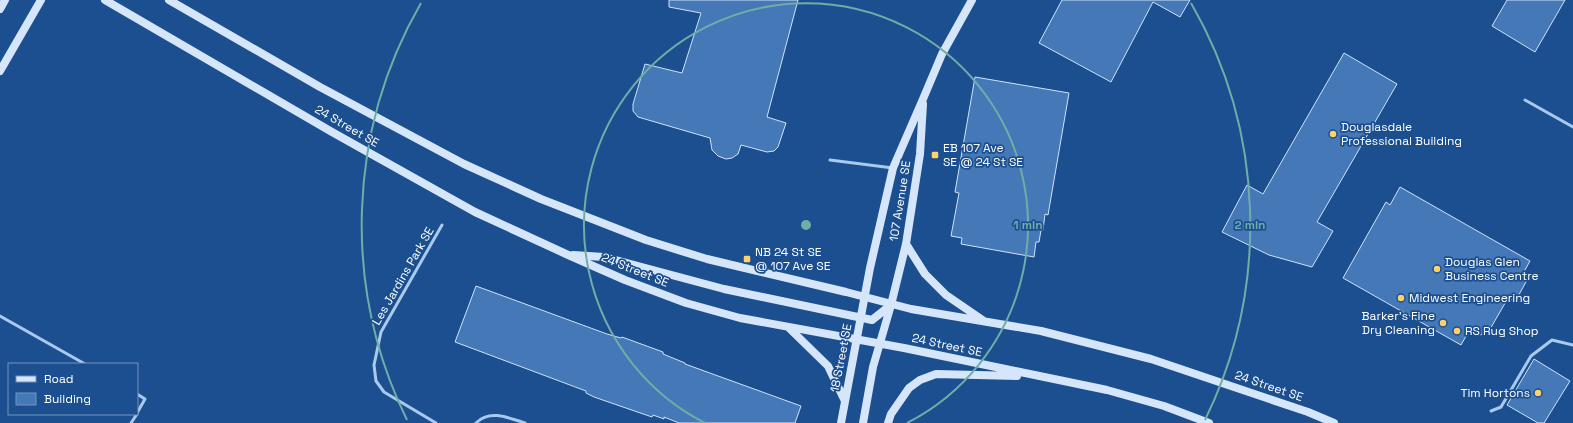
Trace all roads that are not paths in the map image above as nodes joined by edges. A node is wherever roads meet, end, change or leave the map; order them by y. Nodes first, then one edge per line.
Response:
1 (41, 0) edge
2 (105, 0) edge
3 (169, 0) edge
4 (972, 0) edge
5 (0, 71) edge
6 (923, 99) junction
7 (1525, 100) dead end
8 (1573, 127) edge
9 (830, 160) dead end
10 (893, 168) junction
11 (442, 225) dead end
12 (906, 244) junction
13 (566, 254) junction
14 (864, 297) junction
15 (892, 305) junction
16 (0, 316) edge
17 (860, 318) junction
18 (986, 322) junction
19 (787, 327) junction
20 (856, 338) junction
21 (879, 343) junction
22 (1573, 345) edge
23 (83, 363) edge
24 (1039, 377) junction
25 (138, 395) edge
26 (845, 401) junction
27 (1491, 410) dead end
28 (138, 412) edge
29 (436, 423) edge
30 (476, 423) edge
31 (524, 423) edge
32 (841, 423) edge
33 (863, 423) edge
34 (888, 423) edge
35 (1209, 423) edge
36 (1334, 423) edge

1 - 5 main road
2 - 13 main road, 24 Street SE
3 - 14 main road, 24 Street SE
4 - 6 main road, 107 Avenue SE
6 - 10 main road, 107 Avenue SE
6 - 12 main road, 107 Avenue SE
7 - 8 lane
9 - 10 lane
10 - 14 main road, 107 Avenue SE
11 - 29 lane, Les Jardins Park SE
12 - 15 main road, 107 Avenue SE
12 - 18 main road
13 - 17 main road
13 - 19 main road, 24 Street SE
14 - 15 main road, 24 Street SE
14 - 17 main road, 18 Street SE
15 - 17 main road
15 - 18 main road, 24 Street SE
15 - 21 main road
16 - 23 lane
17 - 20 main road, 18 Street SE
18 - 36 main road, 24 Street SE
19 - 20 main road, 24 Street SE
19 - 26 main road
20 - 21 main road, 24 Street SE
20 - 26 main road, 18 Street SE
21 - 24 main road, 24 Street SE
21 - 33 main road
22 - 27 lane
24 - 34 main road
24 - 35 main road, 24 Street SE
25 - 28 lane
26 - 32 main road, 18 Street SE
30 - 31 lane

